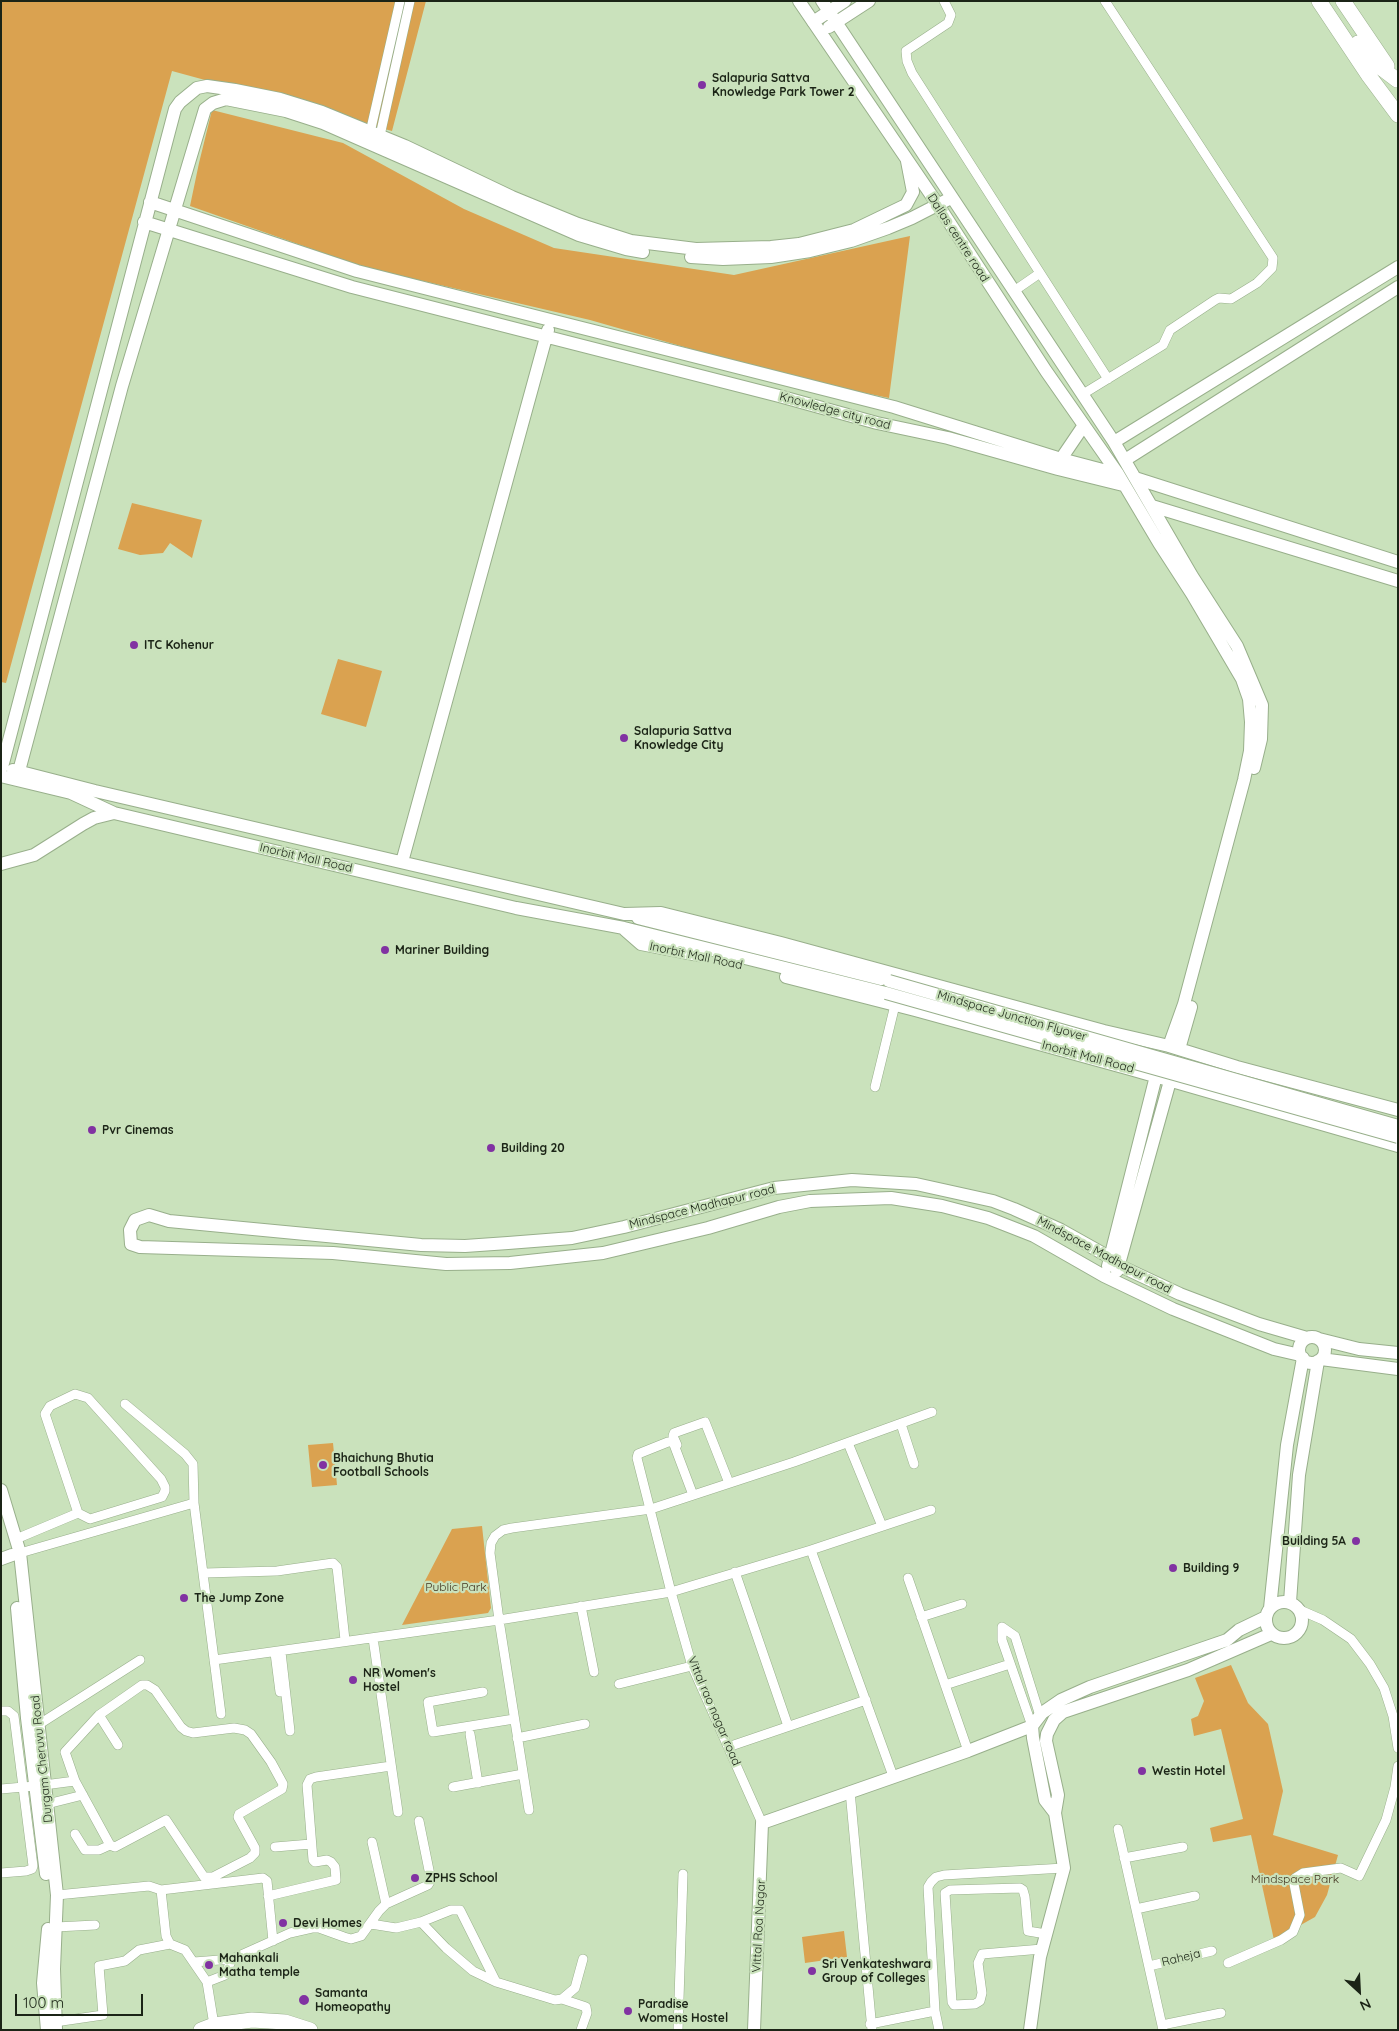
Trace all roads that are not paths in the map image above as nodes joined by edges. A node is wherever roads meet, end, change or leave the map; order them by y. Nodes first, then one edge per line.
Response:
1 (400, 1) edge
2 (410, 1) edge
3 (799, 1) edge
4 (845, 1) edge
5 (869, 1) edge
6 (944, 1) edge
7 (1105, 1) edge
8 (1319, 1) edge
9 (1330, 1) edge
10 (1343, 1) edge
11 (826, 6) edge
12 (813, 22) junction
13 (836, 23) junction
14 (820, 34) junction
15 (1397, 81) edge
16 (1398, 115) edge
17 (374, 139) junction
18 (907, 161) junction
19 (951, 198) junction
20 (150, 202) junction
21 (938, 205) junction
22 (175, 209) junction
23 (144, 222) junction
24 (170, 230) junction
25 (1398, 267) edge
26 (1040, 273) junction
27 (1398, 286) edge
28 (1014, 291) junction
29 (551, 321) junction
30 (547, 337) junction
31 (1108, 379) junction
32 (1082, 394) junction
33 (1084, 425) junction
34 (1114, 442) junction
35 (1061, 459) junction
36 (1125, 460) junction
37 (1135, 478) junction
38 (1120, 480) junction
39 (1152, 506) junction
40 (1255, 517) junction
41 (1249, 536) junction
42 (1398, 562) edge
43 (1398, 581) edge
44 (1216, 623) junction
45 (2, 763) edge
46 (19, 771) junction
47 (114, 813) junction
48 (402, 862) junction
49 (1, 864) edge
50 (624, 914) junction
51 (624, 928) junction
52 (888, 987) junction
53 (977, 997) junction
54 (894, 1005) junction
55 (968, 1025) junction
56 (1174, 1048) junction
57 (1156, 1076) junction
58 (1170, 1080) junction
59 (875, 1086) dead end
60 (1318, 1089) junction
61 (1398, 1110) edge
62 (1307, 1120) junction
63 (1398, 1126) edge
64 (1398, 1137) edge
65 (1398, 1146) edge
66 (774, 1188) junction
67 (779, 1207) junction
68 (336, 1238) junction
69 (333, 1253) junction
70 (1115, 1262) junction
71 (1109, 1278) junction
72 (1313, 1338) junction
73 (1398, 1353) edge
74 (1301, 1356) junction
75 (1320, 1360) junction
76 (1398, 1370) edge
77 (125, 1404) dead end
78 (932, 1412) dead end
79 (901, 1424) junction
80 (848, 1443) junction
81 (914, 1464) dead end
82 (729, 1484) junction
83 (1, 1490) edge
84 (694, 1495) junction
85 (162, 1497) junction
86 (194, 1504) junction
87 (651, 1509) junction
88 (931, 1510) dead end
89 (166, 1512) junction
90 (78, 1513) junction
91 (1, 1515) edge
92 (882, 1526) junction
93 (811, 1550) junction
94 (13, 1551) edge
95 (735, 1572) junction
96 (205, 1573) junction
97 (908, 1578) dead end
98 (671, 1592) junction
99 (962, 1604) dead end
100 (581, 1606) junction
101 (1295, 1606) junction
102 (1268, 1612) junction
103 (921, 1617) junction
104 (498, 1620) junction
105 (1272, 1634) junction
106 (373, 1638) junction
107 (345, 1640) junction
108 (278, 1652) junction
109 (140, 1660) dead end
110 (214, 1660) junction
111 (1010, 1664) junction
112 (692, 1666) junction
113 (594, 1672) dead end
114 (618, 1684) dead end
115 (945, 1685) junction
116 (280, 1692) dead end
117 (483, 1692) dead end
118 (866, 1700) junction
119 (1062, 1706) junction
120 (1, 1711) edge
121 (221, 1714) dead end
122 (99, 1715) junction
123 (1040, 1716) junction
124 (514, 1719) junction
125 (586, 1724) dead end
126 (788, 1726) junction
127 (1032, 1726) junction
128 (35, 1731) junction
129 (290, 1731) dead end
130 (470, 1734) dead end
131 (517, 1738) junction
132 (118, 1745) dead end
133 (728, 1746) junction
134 (1398, 1748) edge
135 (968, 1751) junction
136 (391, 1766) junction
137 (1398, 1766) edge
138 (523, 1774) junction
139 (893, 1776) junction
140 (75, 1781) junction
141 (478, 1782) junction
142 (34, 1786) junction
143 (453, 1788) dead end
144 (1, 1789) edge
145 (850, 1791) junction
146 (83, 1795) junction
147 (47, 1804) junction
148 (529, 1810) dead end
149 (398, 1812) dead end
150 (1055, 1812) junction
151 (419, 1821) dead end
152 (762, 1823) junction
153 (1118, 1829) dead end
154 (75, 1834) dead end
155 (372, 1842) dead end
156 (110, 1845) junction
157 (308, 1846) junction
158 (1183, 1847) dead end
159 (275, 1849) dead end
160 (1124, 1858) junction
161 (38, 1861) junction
162 (1064, 1868) junction
163 (1, 1873) edge
164 (683, 1874) dead end
165 (160, 1890) junction
166 (53, 1896) junction
167 (268, 1896) junction
168 (1195, 1896) dead end
169 (386, 1904) junction
170 (1136, 1908) junction
171 (421, 1922) junction
172 (371, 1924) junction
173 (95, 1925) dead end
174 (56, 1927) junction
175 (1032, 1933) junction
176 (1046, 1934) junction
177 (272, 1941) junction
178 (170, 1944) junction
179 (1042, 1949) junction
180 (1029, 1950) junction
181 (1212, 1951) dead end
182 (232, 1959) junction
183 (583, 1959) dead end
184 (194, 1962) junction
185 (1228, 1963) dead end
186 (1149, 1966) junction
187 (207, 1982) junction
188 (496, 1982) junction
189 (562, 1999) junction
190 (935, 2012) junction
191 (1221, 2013) dead end
192 (53, 2027) edge
193 (207, 2027) edge
194 (871, 2027) edge
195 (1162, 2027) edge
196 (310, 2030) edge
197 (581, 2030) edge
198 (678, 2030) edge
199 (754, 2030) edge
200 (939, 2030) edge
201 (1030, 2030) edge

1 - 17 street
2 - 17 street
3 - 12 street, Dallas centre road
4 - 11 street
5 - 13 street
6 - 26 street
7 - 31 street
8 - 16 main road
9 - 15 main road
10 - 15 main road
11 - 12 street
11 - 13 street, Dallas centre road
12 - 14 street, Dallas centre road
13 - 14 street
13 - 19 street, Dallas centre road
14 - 18 street, Dallas centre road
17 - 18 street
17 - 20 street
17 - 21 street
17 - 22 street
18 - 21 street, Dallas centre road
19 - 21 street
19 - 28 street, Dallas centre road
20 - 22 street, Knowledge city road
20 - 23 street
21 - 33 street, Dallas centre road
22 - 24 street
22 - 29 street, Knowledge city road
23 - 24 street, Knowledge city road
23 - 45 street
24 - 30 street, Knowledge city road
24 - 46 street
25 - 34 street
26 - 28 street
26 - 31 street
27 - 36 street
28 - 32 street, Dallas centre road
29 - 30 street
29 - 35 street, Knowledge city road
30 - 38 street, Knowledge city road
30 - 48 street
31 - 32 street
32 - 34 street, Dallas centre road
33 - 35 street
33 - 38 street, Dallas centre road
34 - 36 street, Dallas centre road
35 - 38 street, Knowledge city road
36 - 37 street, Dallas centre road
37 - 39 street, Dallas centre road
37 - 40 street
38 - 44 street, Dallas centre road
39 - 41 street
39 - 44 street, Dallas centre road
40 - 41 street
40 - 42 street
41 - 43 street
44 - 56 street
45 - 46 street, Inorbit Mall Road
45 - 47 street
46 - 48 street, Inorbit Mall Road
47 - 49 street, Inorbit Mall Road
47 - 51 street, Inorbit Mall Road
48 - 50 street, Inorbit Mall Road
50 - 52 street, Mindspace Junction Flyover
50 - 53 street, Inorbit Mall Road
51 - 52 street, Mindspace Junction Flyover
51 - 54 street, Inorbit Mall Road
52 - 63 street, Mindspace Junction Flyover, bridge
52 - 64 street, Mindspace Junction Flyover, bridge
53 - 55 street
53 - 56 street, Inorbit Mall Road
54 - 55 street, Inorbit Mall Road
54 - 59 street
55 - 57 street, Inorbit Mall Road
56 - 60 street, Inorbit Mall Road
57 - 58 street, Inorbit Mall Road
57 - 70 street
58 - 62 street, Inorbit Mall Road
58 - 70 street
60 - 61 street, Inorbit Mall Road
60 - 62 street
62 - 65 street, Inorbit Mall Road
66 - 67 street, Mindspace Madhapur road
66 - 68 street, Mindspace Madhapur road
66 - 70 street, Mindspace Madhapur road
67 - 69 street, Mindspace Madhapur road
67 - 71 street, Mindspace Madhapur road
68 - 69 street
68 - 69 street, Mindspace Madhapur road
70 - 71 street
70 - 72 street, Mindspace Madhapur road
71 - 74 street, Mindspace Madhapur road
72 - 73 street, Mindspace Madhapur road
72 - 74 street
72 - 75 street
74 - 75 street
74 - 102 street
75 - 76 street
75 - 101 street
77 - 86 street
78 - 79 street
79 - 80 street
79 - 81 street
80 - 82 street
80 - 92 street
82 - 84 street
82 - 84 street
83 - 94 street, Durgam Cheruvu Road
84 - 87 street
84 - 87 street, Vittal rao nagar road
85 - 89 street
85 - 90 street
85 - 90 street
86 - 89 street
86 - 96 street
87 - 98 street, Vittal rao nagar road
87 - 104 street
88 - 92 street
89 - 94 street
90 - 94 street
91 - 94 street, Durgam Cheruvu Road
92 - 93 street
93 - 95 street
93 - 118 street
94 - 128 street, Durgam Cheruvu Road
95 - 98 street
95 - 126 street
96 - 107 street
96 - 110 street
97 - 103 street
98 - 100 street
98 - 112 street, Vittal rao nagar road
99 - 103 street
100 - 104 street
100 - 113 street
101 - 102 street
101 - 105 street
101 - 134 street
102 - 105 street
102 - 119 street
103 - 115 street
104 - 106 street
104 - 124 street
105 - 119 street
106 - 107 street
106 - 136 street
107 - 108 street
108 - 110 street
108 - 116 street
108 - 129 street
109 - 128 street
110 - 121 street
111 - 115 street
111 - 123 street
111 - 127 street
112 - 114 street
112 - 133 street, Vittal rao nagar road
115 - 135 street
117 - 124 street
118 - 126 street
118 - 139 street
119 - 123 street
119 - 150 street
120 - 142 street
122 - 132 street
122 - 140 street
122 - 156 street
123 - 127 street
124 - 131 street
125 - 131 street
126 - 133 street
127 - 135 street
127 - 150 street
128 - 142 street, Durgam Cheruvu Road
130 - 141 street
131 - 138 street
133 - 152 street, Vittal rao nagar road
135 - 139 street
136 - 149 street
136 - 157 street
137 - 185 street
138 - 141 street
138 - 148 street
139 - 145 street
140 - 142 street
140 - 146 street
141 - 143 street
142 - 144 street
142 - 147 street, Durgam Cheruvu Road
142 - 161 street, Durgam Cheruvu Road
145 - 152 street
145 - 194 street
146 - 147 street
146 - 156 street
147 - 166 street, Durgam Cheruvu Road
150 - 162 street
151 - 169 street
152 - 199 street, Vittal Roa Nagar
153 - 160 street
154 - 156 street
155 - 169 street
157 - 159 street
157 - 167 street
158 - 160 street
160 - 170 street
161 - 163 street
161 - 166 street, Durgam Cheruvu Road
162 - 176 street
162 - 190 street
164 - 198 street
165 - 166 street
165 - 167 street
165 - 178 street
166 - 174 street, Durgam Cheruvu Road
166 - 192 street, Durgam Cheruvu Road
167 - 177 street
168 - 170 street
169 - 172 street
170 - 186 street
171 - 172 street
171 - 188 street
171 - 188 street
172 - 177 street
173 - 174 street
174 - 192 street, Durgam Cheruvu Road
175 - 176 street
175 - 180 street
175 - 180 street
176 - 179 street
177 - 182 street
178 - 184 street
178 - 192 street
179 - 180 street
179 - 201 street
181 - 186 street, Raheja
182 - 184 street
182 - 187 street
183 - 189 street
184 - 187 street
186 - 195 street
187 - 193 street
188 - 189 street
189 - 197 street
190 - 194 street
190 - 200 street
191 - 195 street
193 - 196 main road

